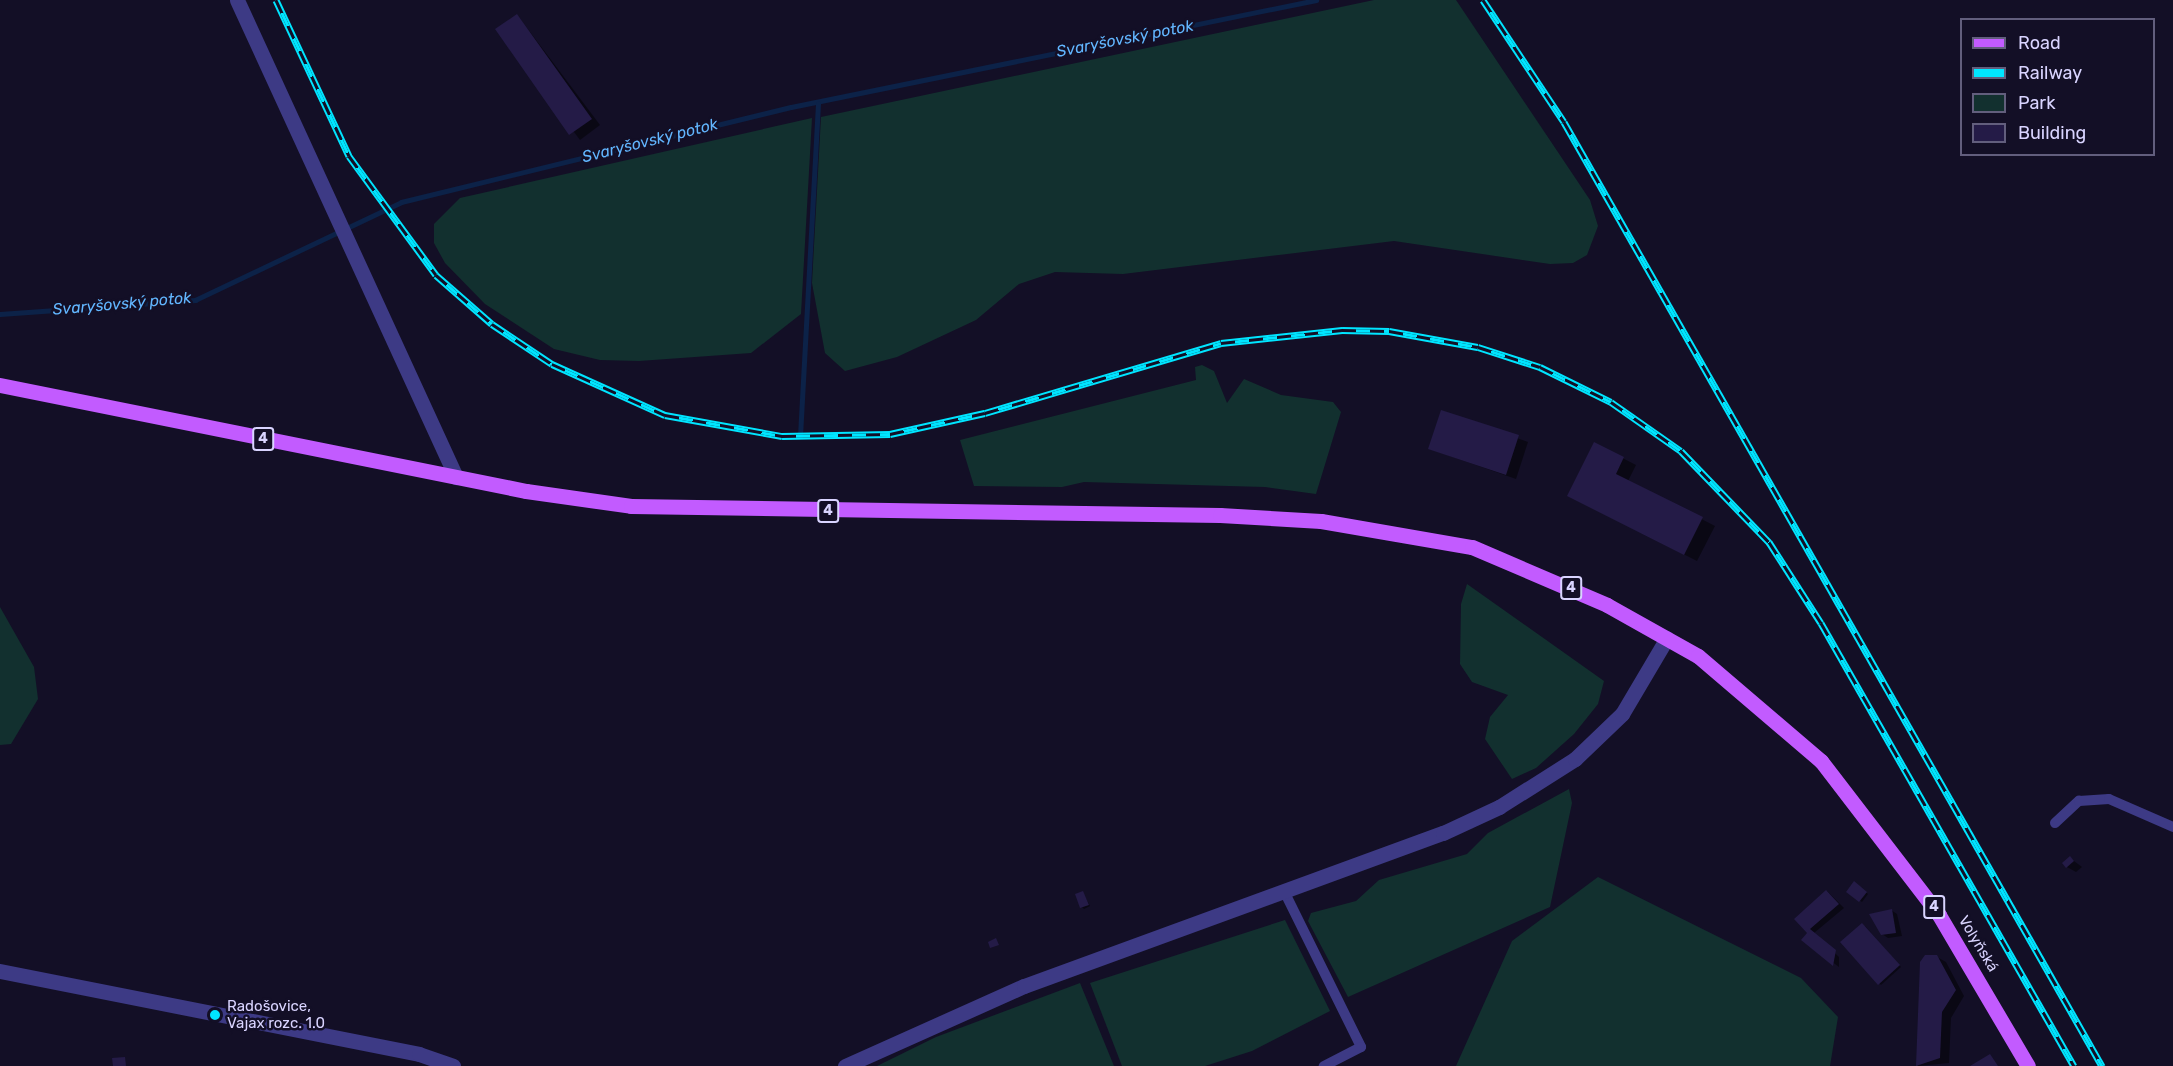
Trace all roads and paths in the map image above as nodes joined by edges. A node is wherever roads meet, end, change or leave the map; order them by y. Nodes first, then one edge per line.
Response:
1 (237, 0) edge
2 (0, 385) edge
3 (456, 477) junction
4 (1667, 638) junction
5 (2055, 823) dead end
6 (2173, 827) edge
7 (1284, 891) junction
8 (0, 972) edge
9 (453, 1066) edge
10 (845, 1066) edge
11 (1324, 1066) edge
12 (2028, 1066) edge

1 - 3 street
2 - 3 main road, 4
3 - 4 main road, 4
4 - 7 street
4 - 12 main road, Volyňská / 4
5 - 6 lane
7 - 10 street
7 - 11 lane
8 - 9 street

